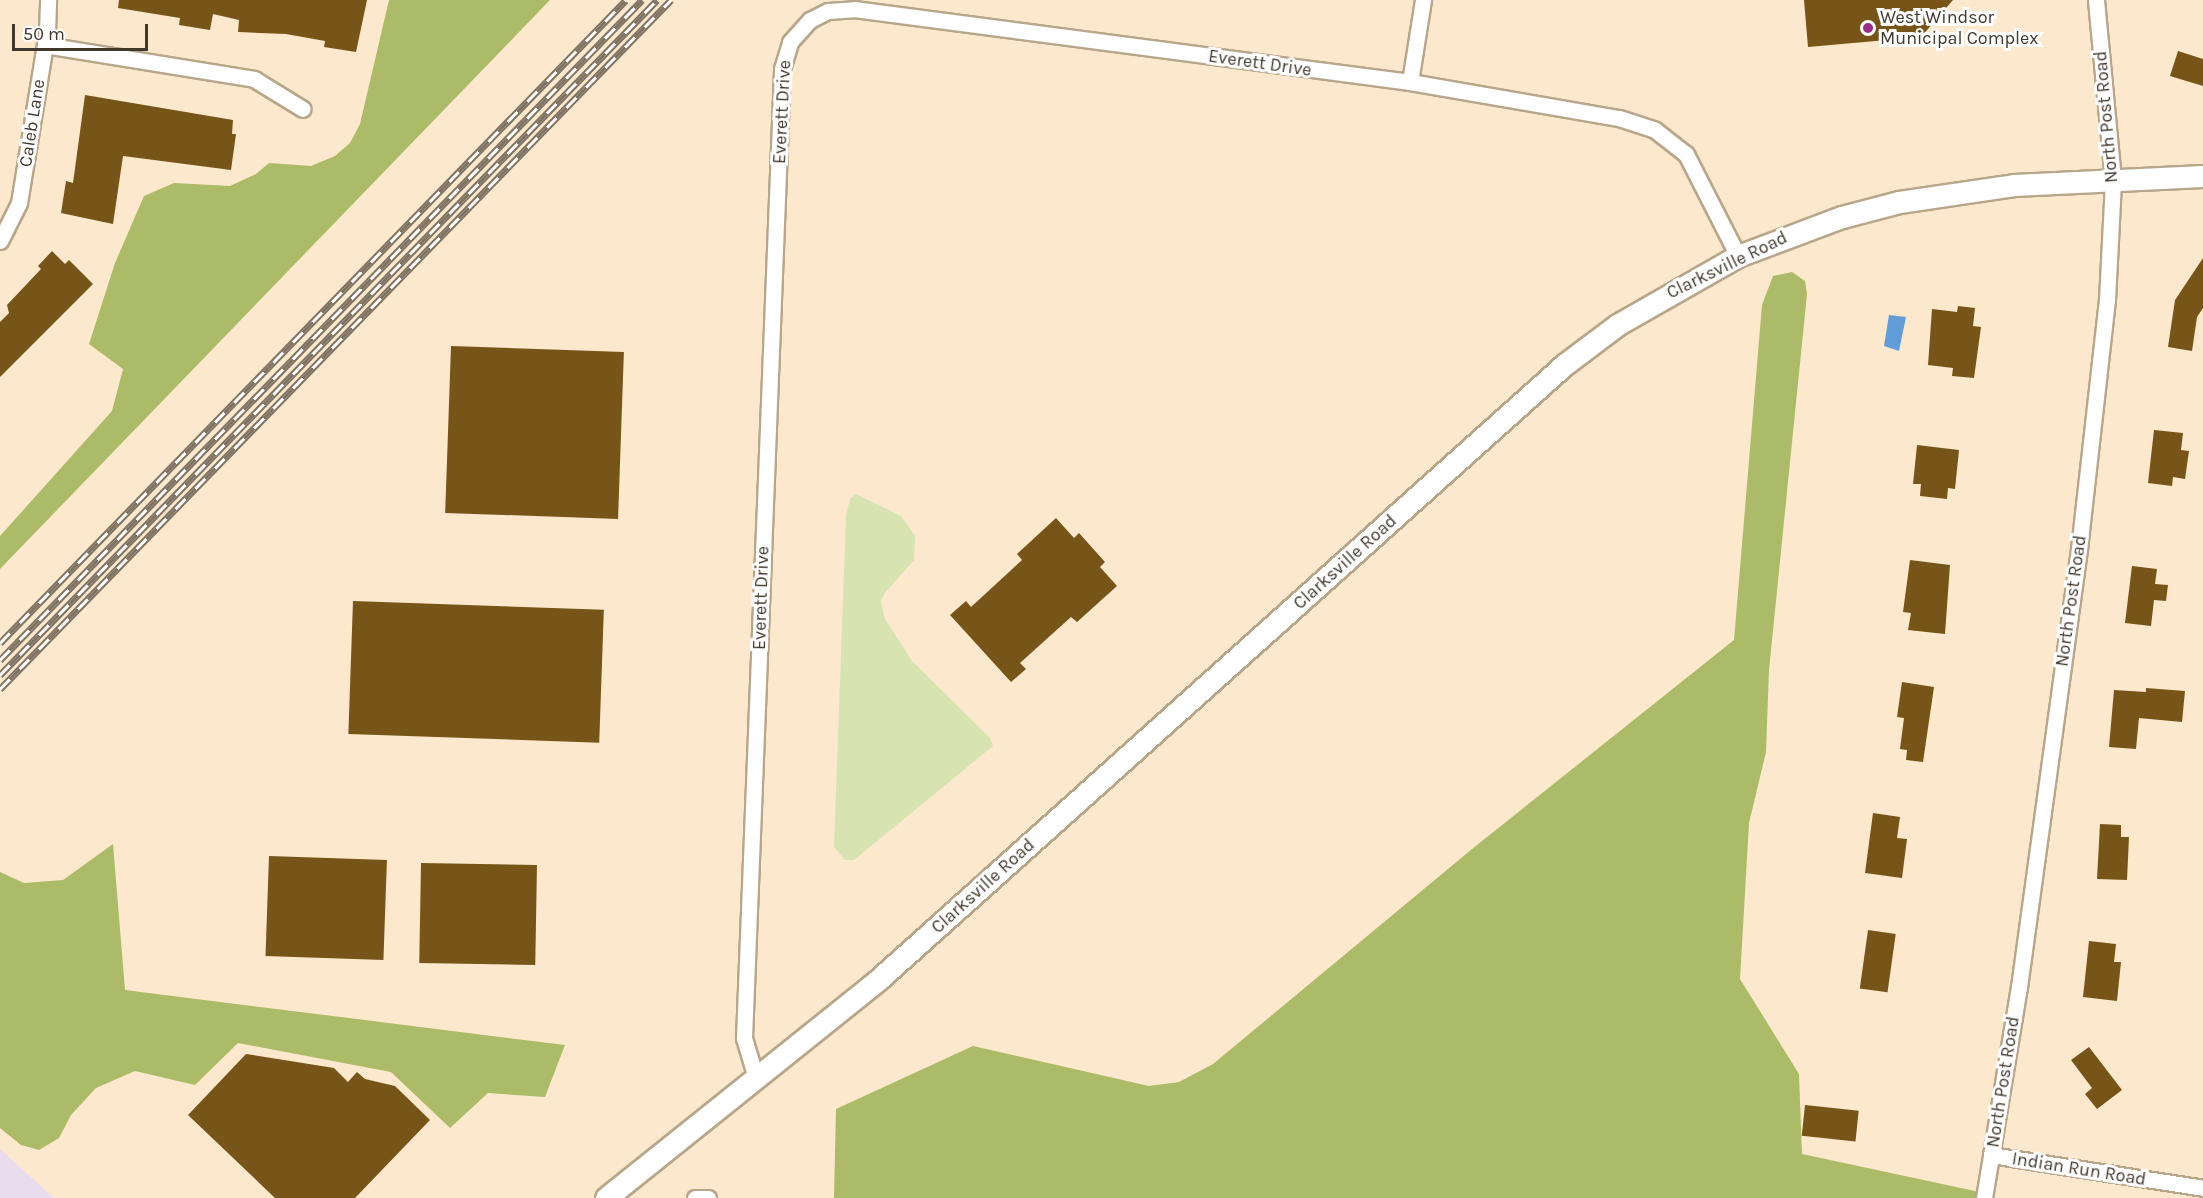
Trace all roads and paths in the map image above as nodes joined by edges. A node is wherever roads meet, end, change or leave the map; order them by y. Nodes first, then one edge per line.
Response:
1 (48, 0) edge
2 (1423, 0) edge
3 (2096, 0) edge
4 (45, 45) junction
5 (1410, 82) junction
6 (303, 109) dead end
7 (2203, 176) edge
8 (2113, 180) junction
9 (0, 240) edge
10 (1738, 256) junction
11 (756, 1078) junction
12 (1991, 1155) junction
13 (2203, 1188) edge
14 (606, 1198) edge
15 (695, 1198) edge
16 (708, 1198) edge
17 (1984, 1198) edge

1 - 4 street, Caleb Lane
2 - 5 street
3 - 8 street, North Post Road
4 - 6 street
4 - 9 street, Caleb Lane
5 - 10 street, Everett Drive
5 - 11 street, Everett Drive
7 - 8 street, Clarksville Road
8 - 10 street, Clarksville Road
8 - 12 street, North Post Road
10 - 11 street, Clarksville Road
11 - 14 street, Clarksville Road
12 - 13 street, Indian Run Road
12 - 17 street, North Post Road
15 - 16 street

